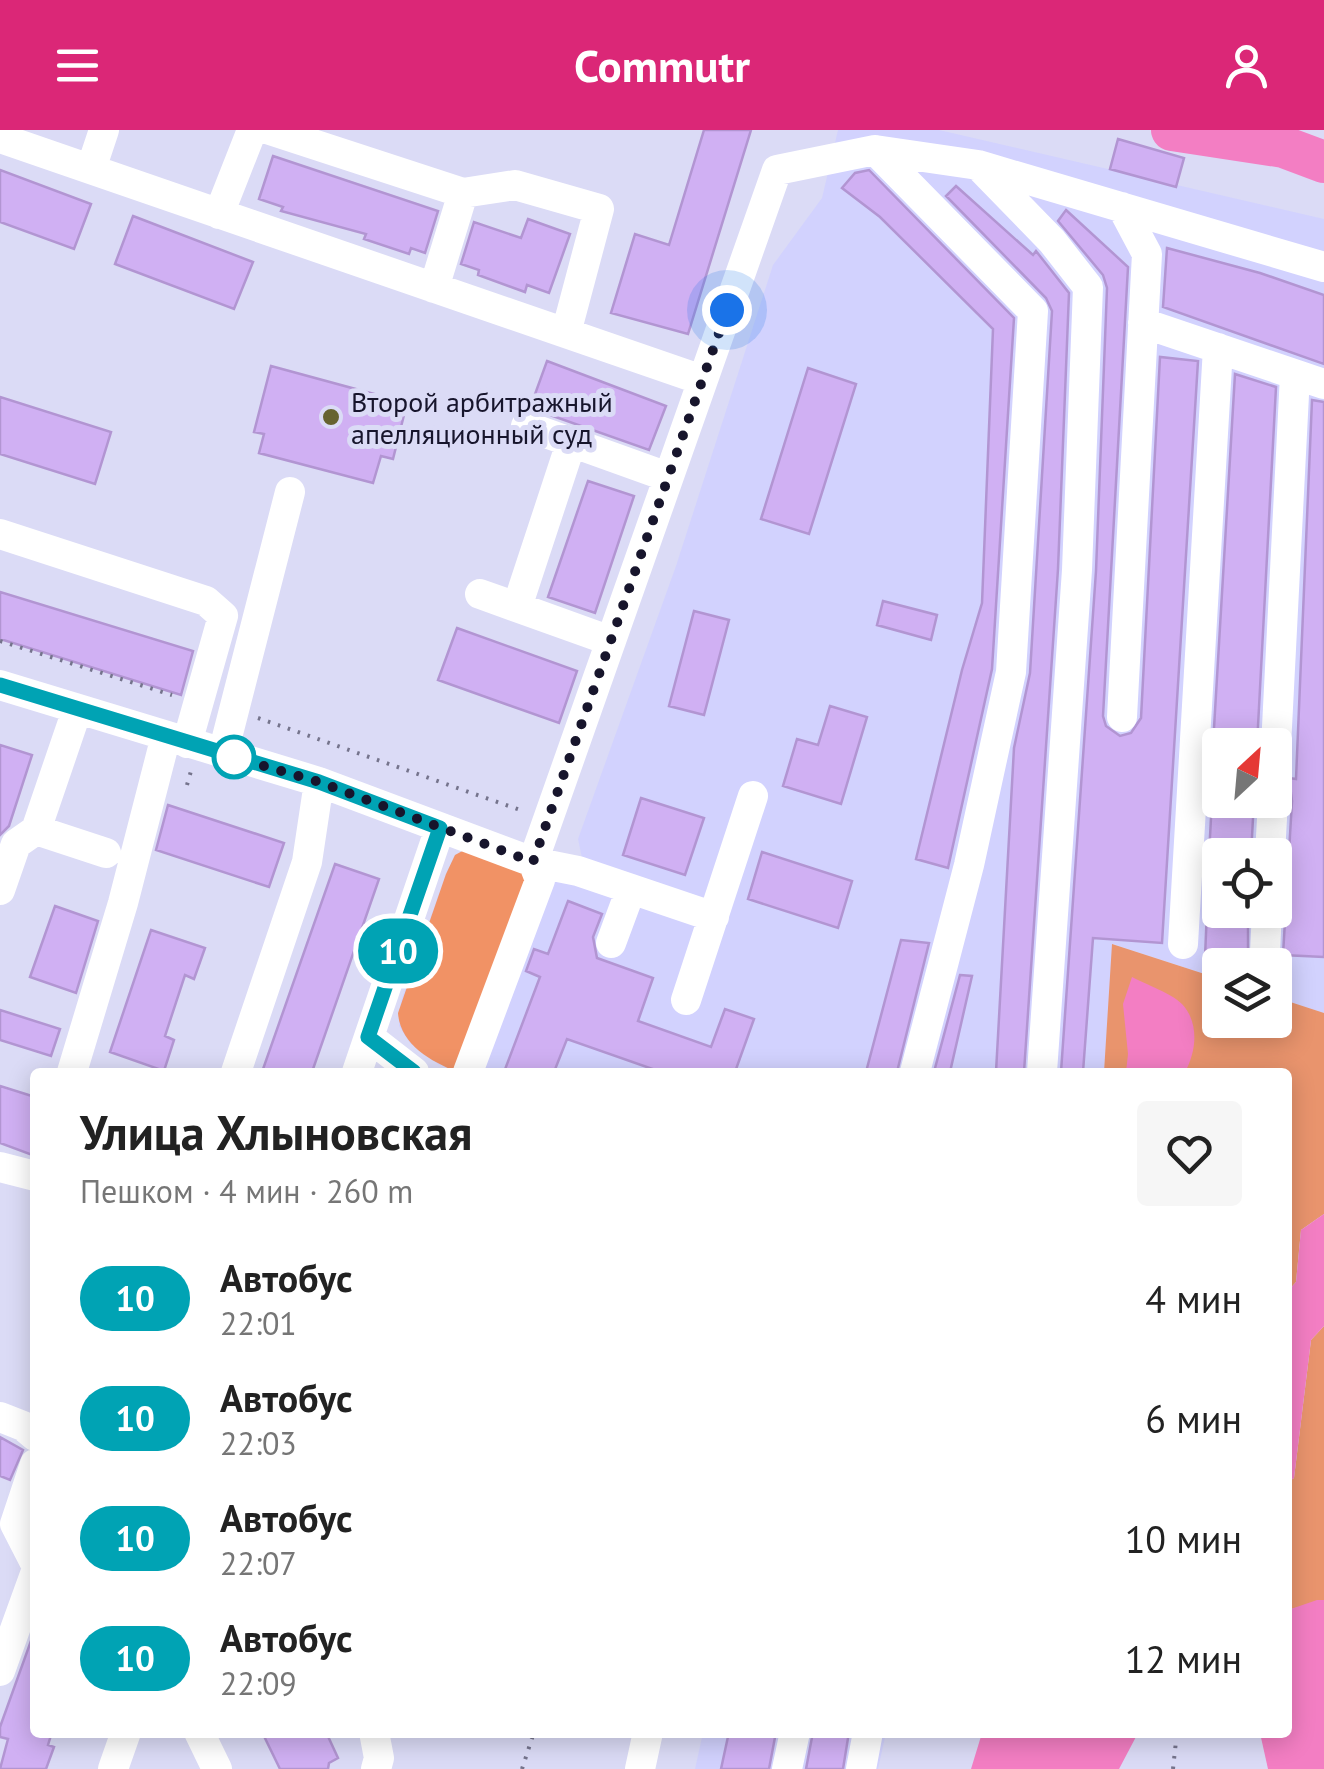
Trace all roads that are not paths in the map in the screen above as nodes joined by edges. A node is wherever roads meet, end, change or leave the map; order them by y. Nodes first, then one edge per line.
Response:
1 (104, 130) edge
2 (252, 130) edge
3 (270, 130) edge
4 (0, 138) edge
5 (875, 150) junction
6 (978, 165) junction
7 (92, 170) junction
8 (464, 193) junction
9 (1122, 207) junction
10 (220, 214) junction
11 (1324, 267) edge
12 (434, 288) junction
13 (1144, 323) junction
14 (566, 334) junction
15 (1218, 348) junction
16 (702, 380) junction
17 (1310, 380) edge
18 (526, 426) dead end
19 (571, 442) junction
20 (668, 477) junction
21 (290, 492) dead end
22 (0, 534) edge
23 (480, 594) dead end
24 (517, 608) junction
25 (611, 641) junction
26 (0, 684) edge
27 (78, 710) junction
28 (1122, 716) dead end
29 (1278, 728) edge
30 (182, 749) junction
31 (223, 754) junction
32 (319, 782) junction
33 (753, 796) dead end
34 (440, 828) junction
35 (36, 830) junction
36 (106, 853) dead end
37 (533, 862) junction
38 (631, 889) junction
39 (0, 890) edge
40 (714, 916) junction
41 (611, 943) dead end
42 (1183, 944) dead end
43 (686, 1000) dead end
44 (368, 1037) junction
45 (73, 1068) edge
46 (237, 1068) edge
47 (358, 1068) edge
48 (409, 1068) edge
49 (470, 1068) edge
50 (916, 1068) edge
51 (1042, 1068) edge
52 (0, 1167) edge
53 (30, 1175) edge
54 (0, 1417) edge
55 (30, 1431) edge
56 (30, 1479) edge
57 (30, 1553) edge
58 (30, 1588) edge
59 (0, 1671) edge
60 (124, 1738) edge
61 (202, 1738) edge
62 (375, 1738) edge
63 (647, 1738) edge
64 (794, 1738) edge
65 (867, 1738) edge
66 (113, 1769) edge
67 (218, 1769) edge
68 (376, 1769) edge
69 (640, 1769) edge
70 (786, 1769) edge
71 (860, 1769) edge

1 - 7 street
2 - 10 street
3 - 8 street
4 - 7 street
5 - 6 street
5 - 16 street
5 - 50 street
6 - 9 street
6 - 51 street
7 - 10 street
8 - 12 street
8 - 14 street
9 - 11 street
9 - 13 street
10 - 12 street
12 - 14 street
13 - 15 street
13 - 28 street
14 - 16 street
15 - 17 street
15 - 42 street
16 - 20 street
17 - 29 street
18 - 19 street
19 - 20 street
19 - 24 street
20 - 25 street
21 - 31 street
22 - 30 street
23 - 24 street
24 - 25 street
25 - 37 street
26 - 27 street
27 - 30 street
27 - 35 street
30 - 31 street
30 - 45 street
31 - 32 street
32 - 34 street
32 - 46 street
33 - 40 street
34 - 37 street
34 - 44 street
35 - 36 street
35 - 39 street
37 - 38 street
37 - 49 street
38 - 40 street
38 - 41 street
40 - 43 street
44 - 47 street
44 - 48 street
52 - 53 street
54 - 55 street
56 - 57 street
58 - 59 street
60 - 66 street
61 - 67 street
62 - 68 street
63 - 69 street
64 - 70 street
65 - 71 street

